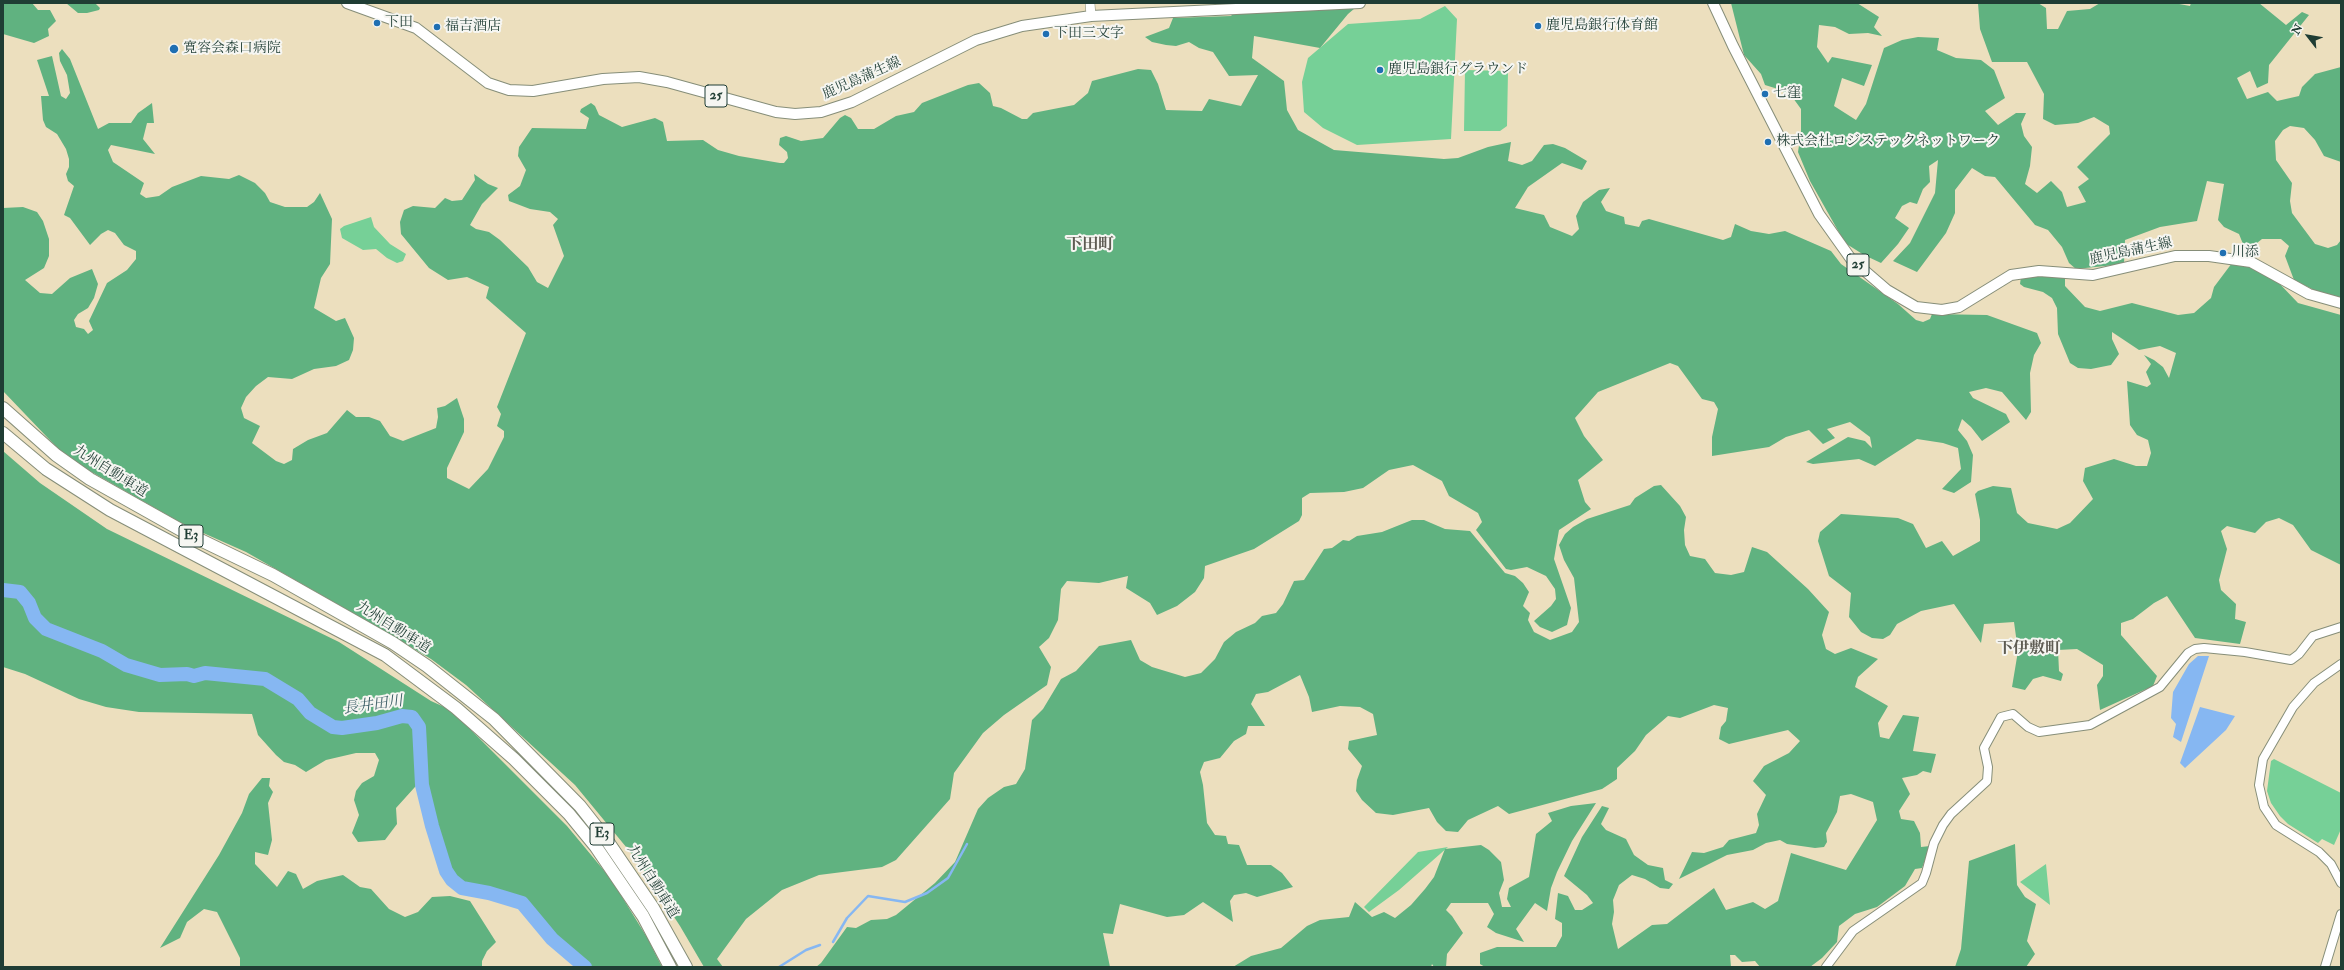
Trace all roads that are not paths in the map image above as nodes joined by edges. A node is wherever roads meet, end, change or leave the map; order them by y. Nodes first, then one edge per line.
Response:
1 (347, 3) edge
2 (1090, 3) edge
3 (1360, 3) edge
4 (1713, 3) edge
5 (1091, 16) junction
6 (2341, 303) edge
7 (3, 408) edge
8 (3, 433) edge
9 (2341, 627) edge
10 (2341, 664) edge
11 (2341, 883) edge
12 (2341, 914) edge
13 (670, 967) edge
14 (686, 967) edge
15 (1826, 967) edge
16 (2326, 967) edge

1 - 5 main road, 鹿児島蒲生線 / 25
2 - 5 main road
3 - 5 main road, 鹿児島蒲生線 / 25
4 - 6 main road, 鹿児島蒲生線 / 25
7 - 14 highway, 九州自動車道 / E3
8 - 13 highway, 九州自動車道 / E3
9 - 15 street
10 - 11 street
12 - 16 street

